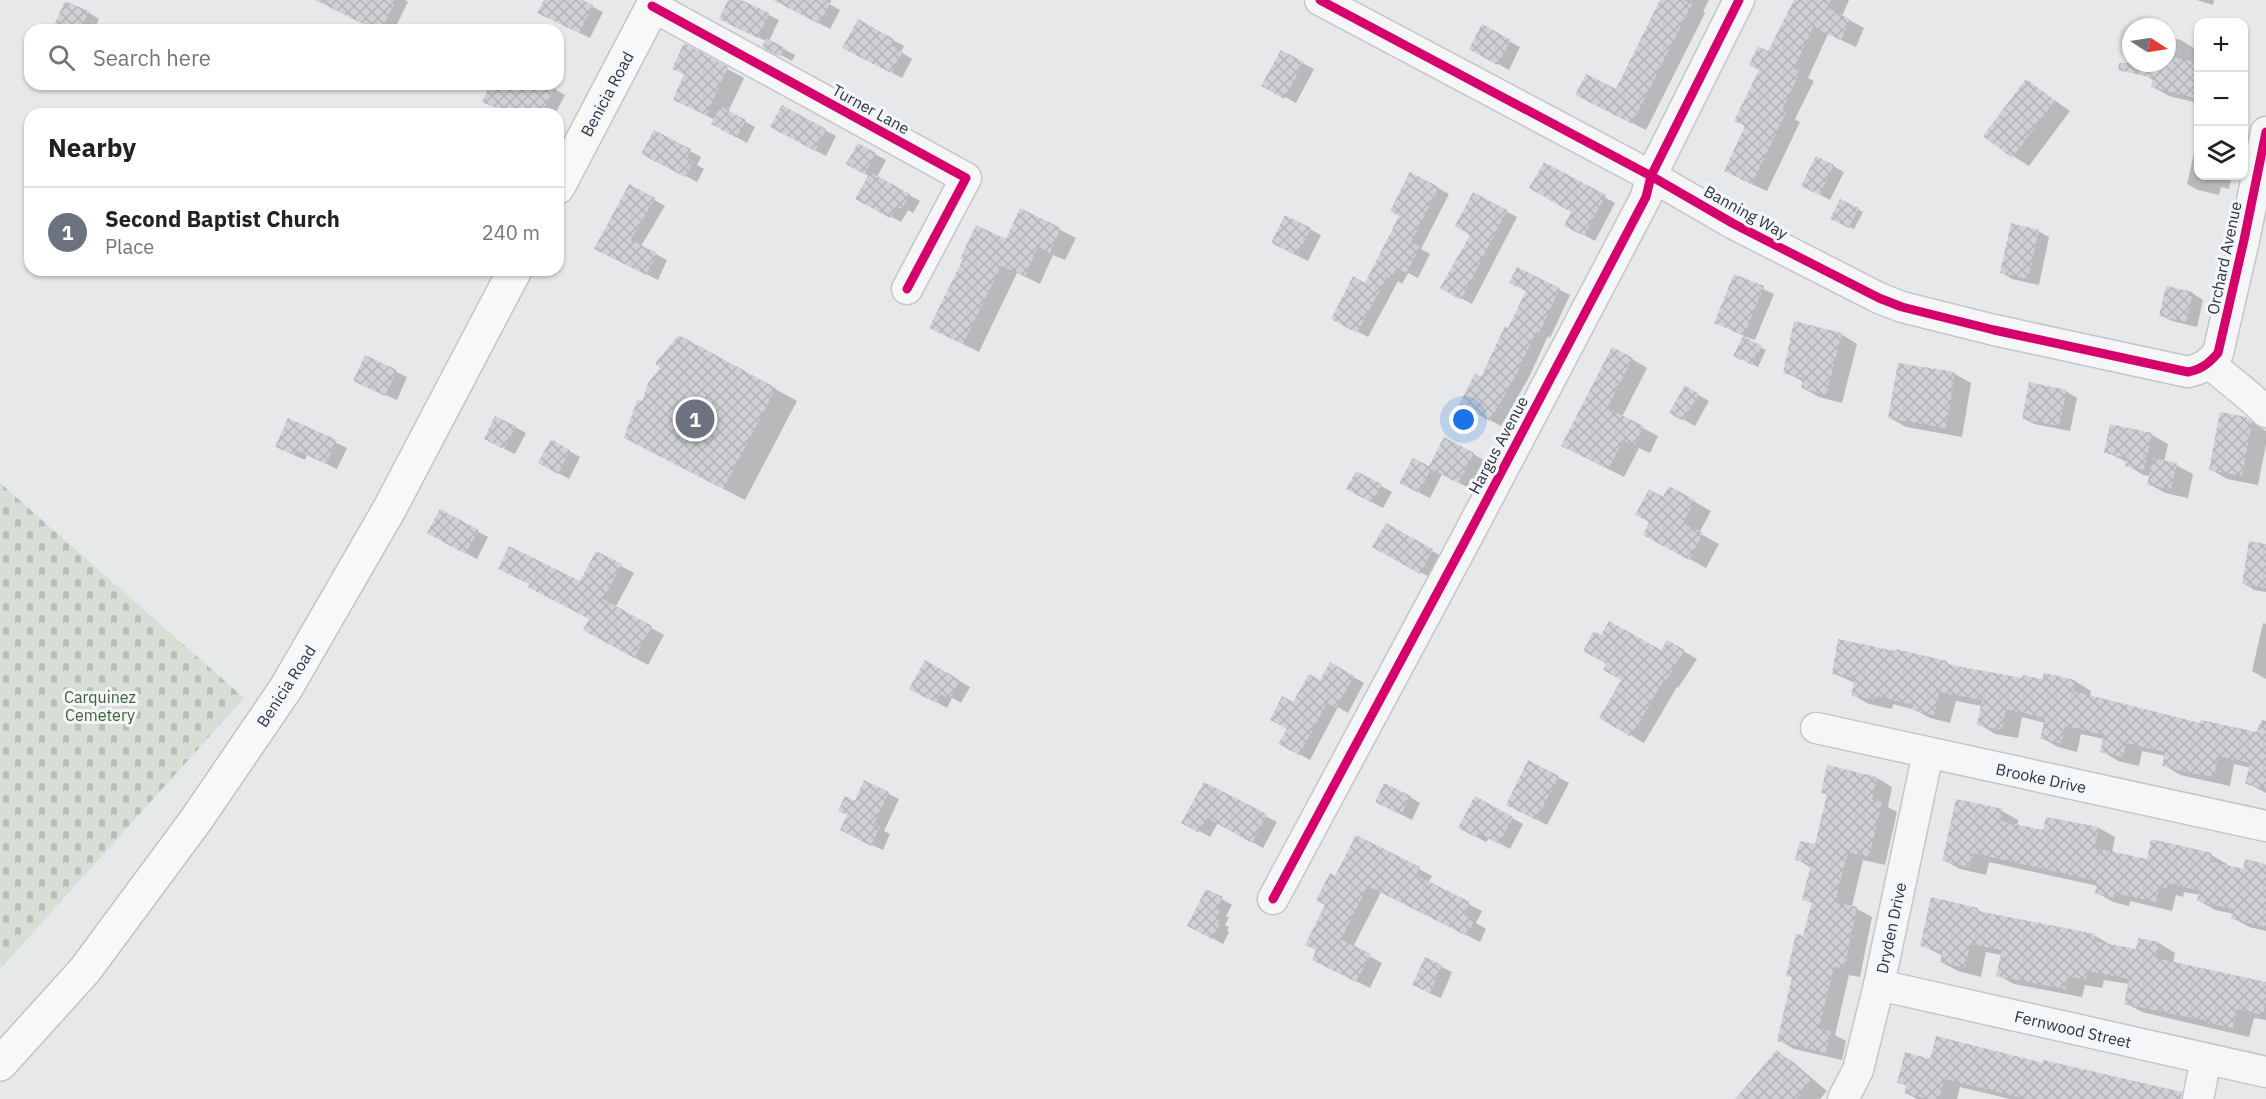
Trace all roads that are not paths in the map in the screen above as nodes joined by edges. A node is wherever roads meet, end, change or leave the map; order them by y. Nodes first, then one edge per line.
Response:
1 (1320, 0) edge
2 (1739, 0) edge
3 (654, 3) edge
4 (2266, 132) edge
5 (564, 176) edge
6 (1651, 176) junction
7 (512, 276) edge
8 (907, 289) dead end
9 (2198, 367) junction
10 (2266, 412) edge
11 (1816, 728) dead end
12 (1928, 753) junction
13 (2266, 826) edge
14 (1273, 899) dead end
15 (1880, 985) junction
16 (2206, 1059) junction
17 (0, 1064) edge
18 (2266, 1072) edge
19 (1844, 1099) edge
20 (2198, 1099) edge

1 - 6 street, Banning Way
2 - 6 street, Hargus Avenue
3 - 5 main road, Benicia Road
3 - 8 street, Turner Lane
4 - 9 street, Orchard Avenue
6 - 9 street, Banning Way
6 - 14 street, Hargus Avenue
7 - 17 main road, Benicia Road
9 - 10 street
11 - 12 street, Brooke Drive
12 - 13 street, Brooke Drive
12 - 15 street, Dryden Drive
15 - 16 street, Fernwood Street
15 - 19 street, Dryden Drive
16 - 18 street, Fernwood Street
16 - 20 street

